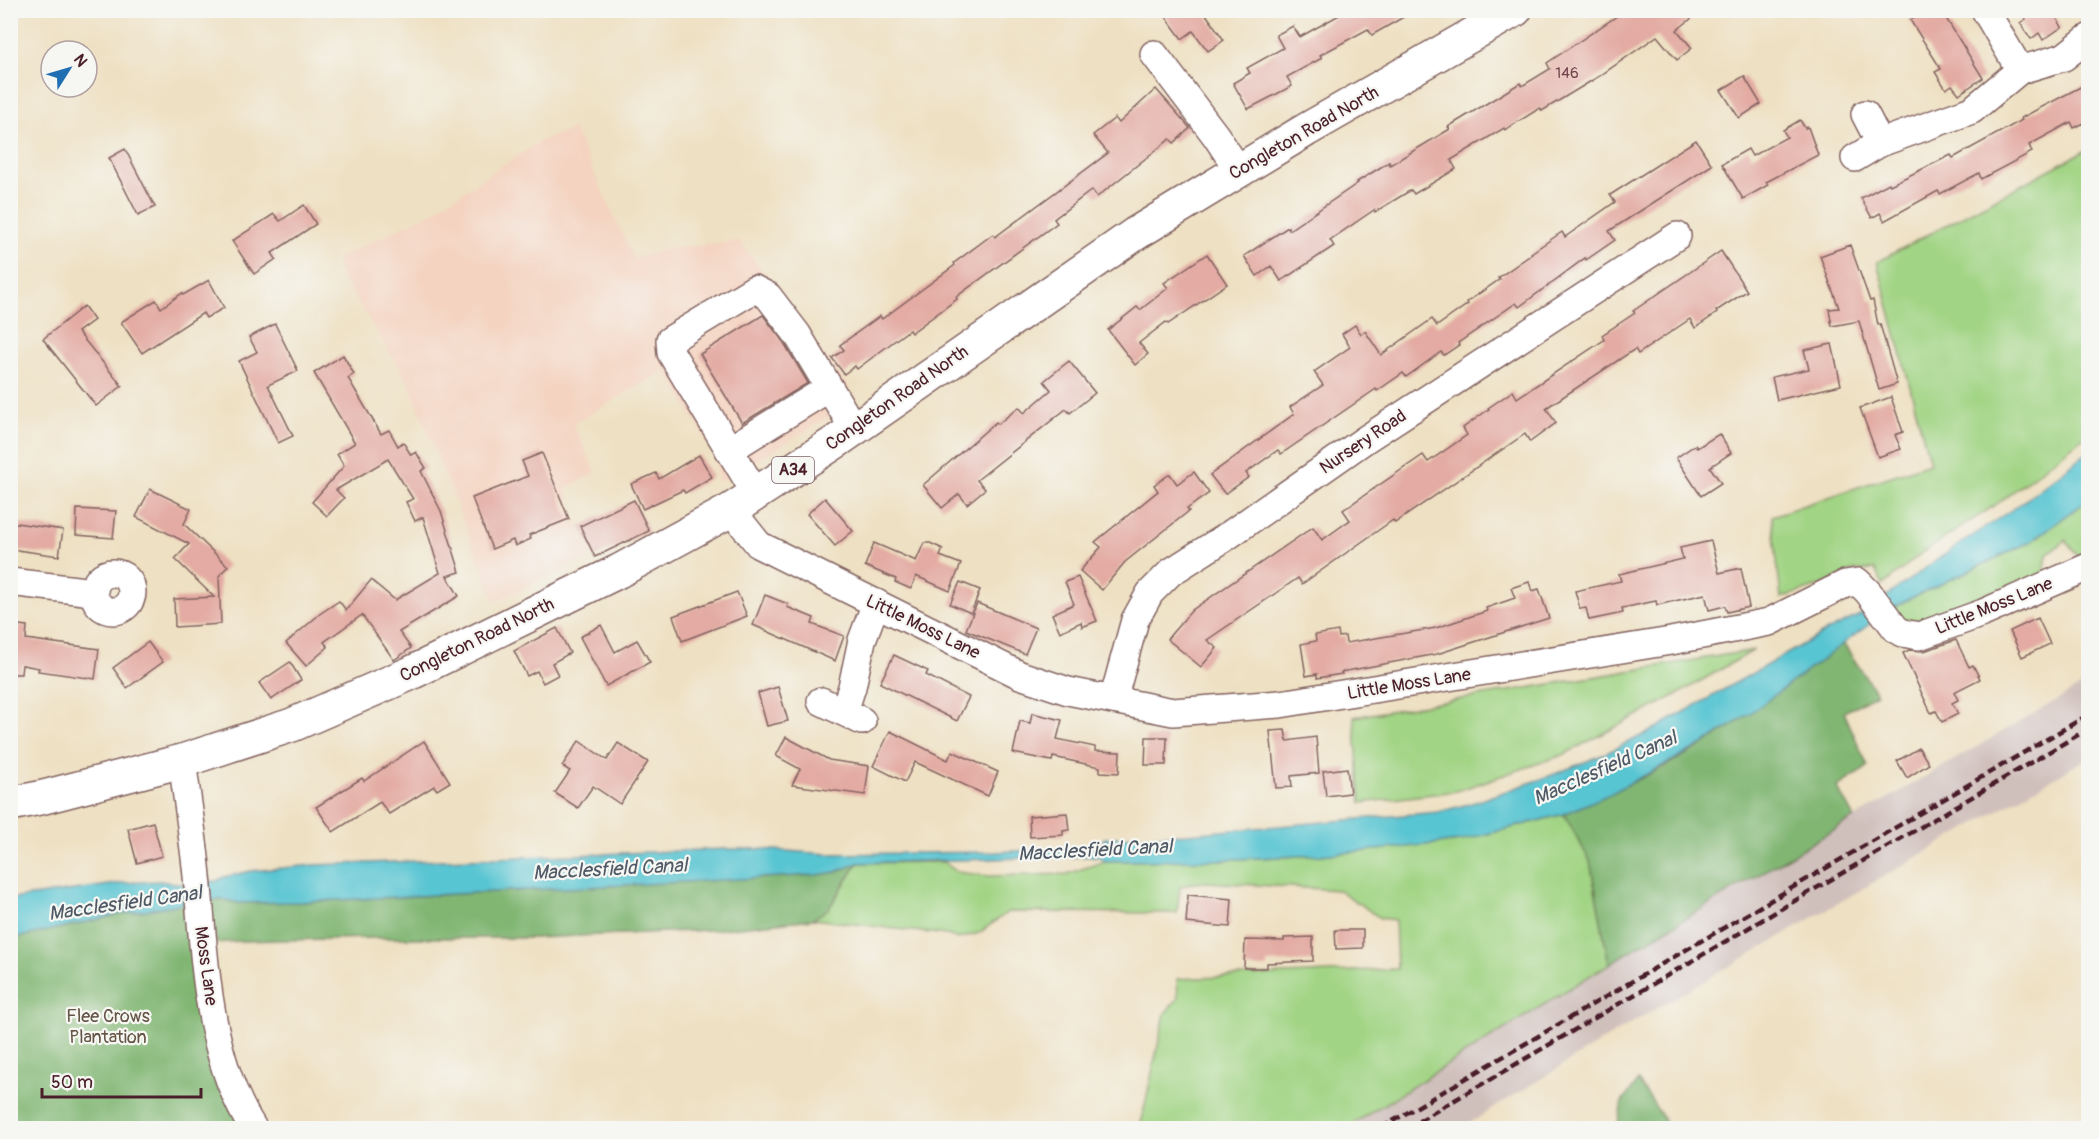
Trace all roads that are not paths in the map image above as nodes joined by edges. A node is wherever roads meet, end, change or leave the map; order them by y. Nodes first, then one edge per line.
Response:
1 (1515, 10) edge
2 (1985, 10) edge
3 (2088, 38) edge
4 (1154, 54) dead end
5 (2020, 70) junction
6 (1865, 114) dead end
7 (1880, 143) junction
8 (1855, 158) dead end
9 (1239, 171) junction
10 (1677, 236) dead end
11 (829, 388) junction
12 (854, 429) junction
13 (729, 450) junction
14 (743, 502) junction
15 (2088, 567) edge
16 (10, 582) edge
17 (93, 592) dead end
18 (876, 603) junction
19 (1113, 700) junction
20 (842, 711) dead end
21 (182, 761) junction
22 (10, 804) edge
23 (253, 1128) edge

1 - 9 highway, Congleton Road North / A34
2 - 5 street
3 - 5 street
4 - 9 street
5 - 7 street
6 - 7 street
7 - 8 street
9 - 12 highway, Congleton Road North / A34
10 - 19 street, Nursery Road
11 - 12 street
11 - 13 street
11 - 13 street, Little Moss Lane
12 - 14 highway, Congleton Road North / A34
13 - 14 street, Little Moss Lane
14 - 18 street, Little Moss Lane
14 - 21 highway, Congleton Road North / A34
15 - 19 street, Little Moss Lane
16 - 17 street
18 - 19 street, Little Moss Lane
18 - 20 street
21 - 22 highway, Congleton Road North / A34
21 - 23 street, Moss Lane

